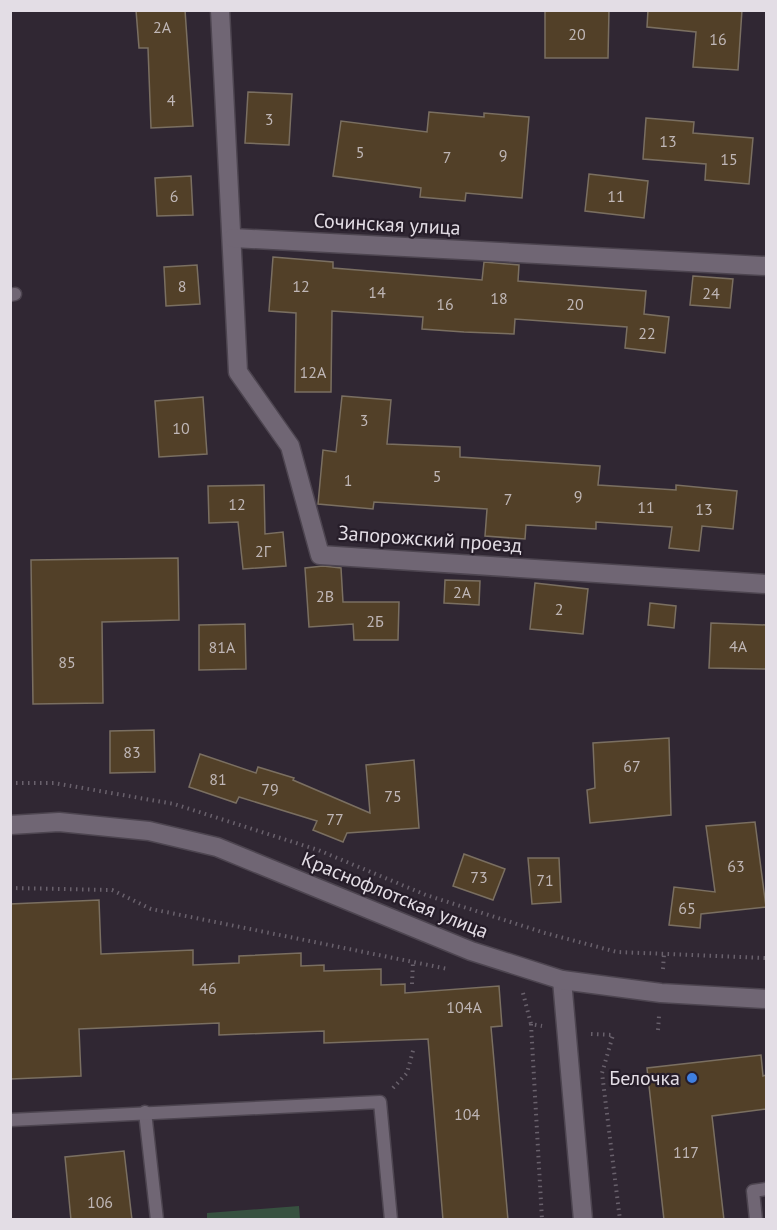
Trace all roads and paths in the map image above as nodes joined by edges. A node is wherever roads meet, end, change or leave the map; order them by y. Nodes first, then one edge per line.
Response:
1 (220, 10) edge
2 (233, 238) junction
3 (766, 266) edge
4 (766, 584) edge
5 (10, 783) edge
6 (10, 825) edge
7 (10, 888) edge
8 (766, 958) edge
9 (413, 962) junction
10 (458, 971) dead end
11 (562, 980) junction
12 (412, 984) dead end
13 (517, 989) dead end
14 (766, 999) edge
15 (531, 1024) junction
16 (568, 1033) junction
17 (414, 1047) dead end
18 (380, 1102) junction
19 (145, 1112) junction
20 (10, 1120) edge
21 (766, 1189) edge
22 (157, 1220) edge
23 (391, 1220) edge
24 (542, 1220) edge
25 (583, 1220) edge
26 (620, 1220) edge
27 (756, 1220) edge

1 - 2 street
2 - 3 street, Сочинская улица
2 - 4 street, Запорожский проезд
5 - 8 path
6 - 11 street, Краснофлотская улица
7 - 9 path
9 - 10 path
9 - 12 path
11 - 14 street, Краснофлотская улица
11 - 16 street
13 - 15 path
15 - 16 path
15 - 24 path
16 - 25 street
16 - 26 path
17 - 18 path
18 - 19 lane
18 - 23 lane
19 - 20 lane
19 - 22 lane
21 - 27 lane

